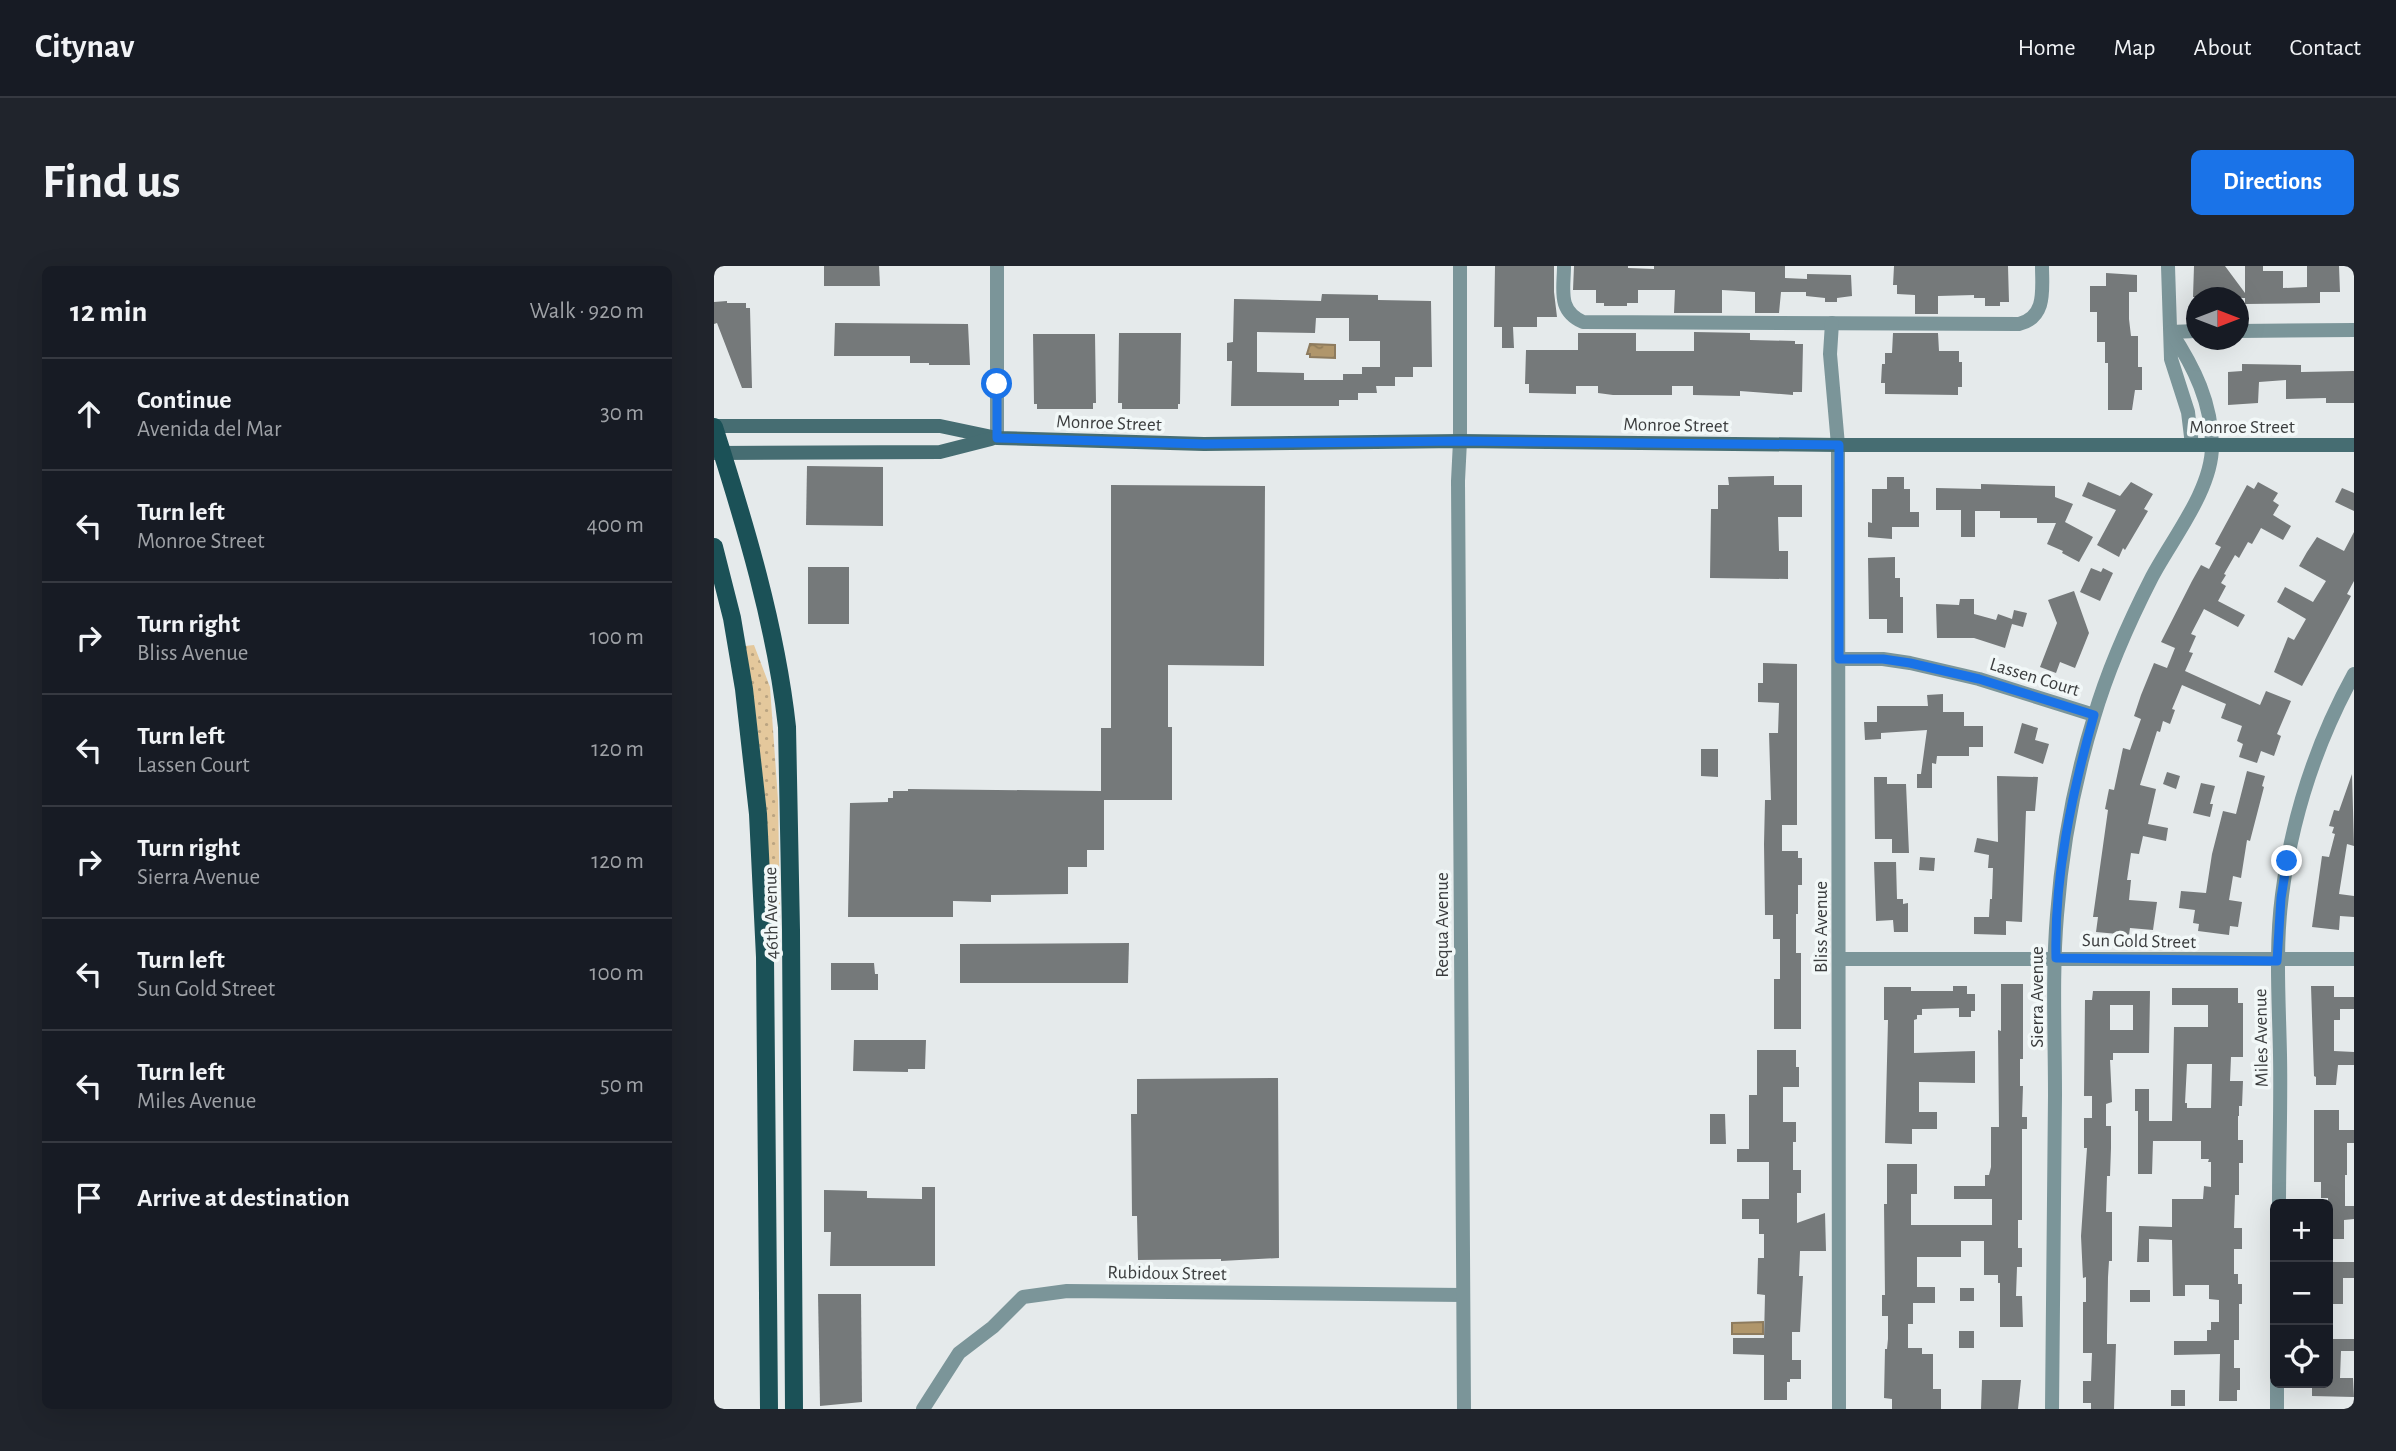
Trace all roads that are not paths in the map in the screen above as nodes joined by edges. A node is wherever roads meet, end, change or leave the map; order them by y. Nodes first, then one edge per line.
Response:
1 (997, 266) edge
2 (1460, 266) edge
3 (1564, 266) edge
4 (2042, 266) edge
5 (2168, 266) edge
6 (1832, 323) junction
7 (2354, 330) edge
8 (2186, 331) edge
9 (2249, 331) edge
10 (2171, 332) junction
11 (714, 427) edge
12 (997, 438) junction
13 (1460, 441) junction
14 (1839, 445) junction
15 (2192, 445) junction
16 (2212, 445) junction
17 (2354, 446) edge
18 (718, 453) edge
19 (714, 547) edge
20 (1839, 659) junction
21 (2354, 674) edge
22 (2094, 715) junction
23 (2056, 958) junction
24 (1839, 959) junction
25 (2354, 960) edge
26 (2277, 961) junction
27 (766, 1109) junction
28 (792, 1113) junction
29 (2279, 1199) edge
30 (1463, 1295) junction
31 (2277, 1388) edge
32 (769, 1409) edge
33 (794, 1409) edge
34 (923, 1409) edge
35 (1464, 1409) edge
36 (1839, 1409) edge
37 (2052, 1409) edge
38 (2277, 1409) edge

1 - 12 street
2 - 13 street, Requa Avenue
3 - 6 street
4 - 6 street
5 - 10 street
6 - 14 street, Bliss Avenue
7 - 9 street
8 - 10 street
10 - 15 street
10 - 16 street, Sierra Avenue
11 - 12 main road, Monroe Street
11 - 18 main road, 46th Avenue
12 - 13 main road, Monroe Street
12 - 18 main road, Monroe Street
13 - 14 main road, Monroe Street
13 - 30 street, Requa Avenue
14 - 15 main road, Monroe Street
14 - 20 street, Bliss Avenue
15 - 16 main road, Monroe Street
16 - 17 main road, Monroe Street
16 - 22 street, Sierra Avenue
18 - 28 main road, 46th Avenue
19 - 27 main road, 46th Avenue
20 - 22 street, Lassen Court
20 - 24 street, Bliss Avenue
21 - 26 street, Miles Avenue
22 - 23 street, Sierra Avenue
23 - 24 street, Sun Gold Street
23 - 26 street, Sun Gold Street
23 - 37 street, Sierra Avenue
24 - 36 street, Bliss Avenue
25 - 26 street, Sun Gold Street
26 - 29 street, Miles Avenue
27 - 28 main road
27 - 32 main road, 46th Avenue
28 - 33 main road, 46th Avenue
30 - 34 street, Rubidoux Street
30 - 35 street, Requa Avenue
31 - 38 street

